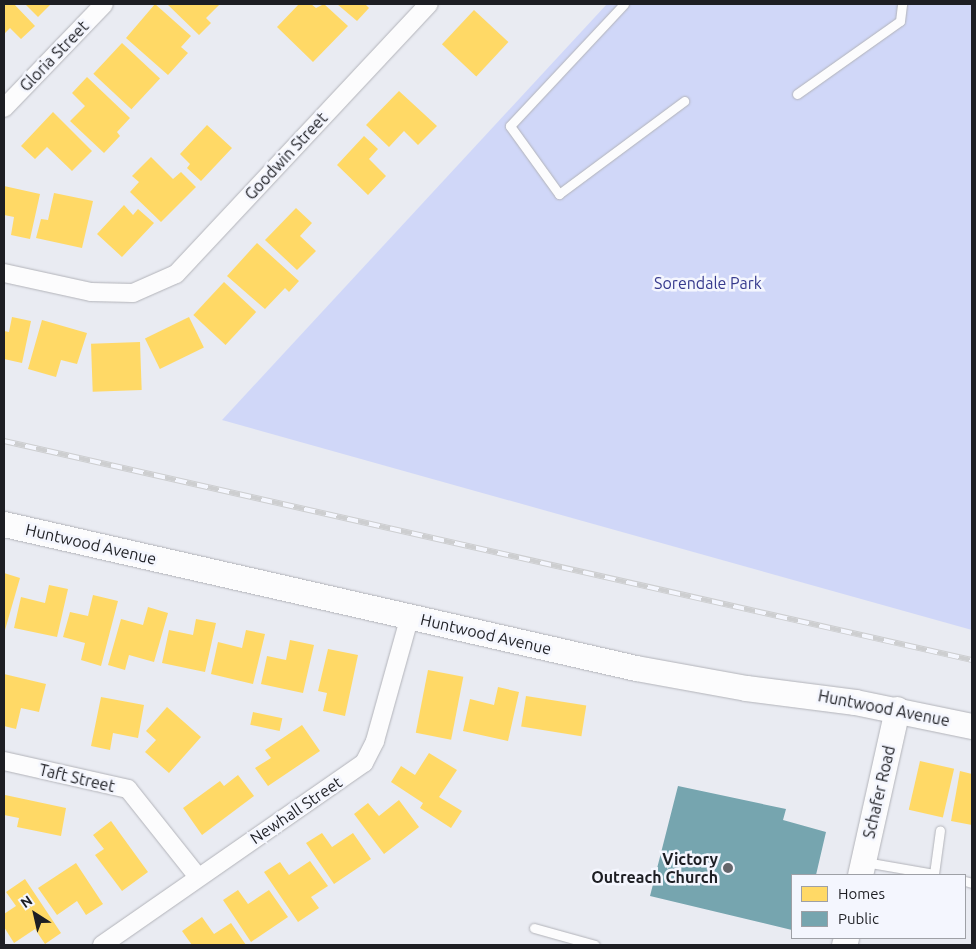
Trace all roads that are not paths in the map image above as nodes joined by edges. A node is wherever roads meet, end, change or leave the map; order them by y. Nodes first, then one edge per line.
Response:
1 (104, 4) edge
2 (429, 4) edge
3 (624, 4) edge
4 (902, 4) edge
5 (797, 94) dead end
6 (684, 101) dead end
7 (4, 108) edge
8 (4, 274) edge
9 (4, 524) edge
10 (410, 616) junction
11 (897, 709) junction
12 (972, 726) edge
13 (4, 761) edge
14 (940, 830) dead end
15 (861, 868) edge
16 (926, 874) edge
17 (937, 874) edge
18 (198, 877) junction
19 (534, 928) dead end
20 (102, 945) edge
21 (596, 945) edge

1 - 7 street, Gloria Street
2 - 8 street, Goodwin Street
3 - 6 lane
4 - 5 lane
9 - 10 street, Huntwood Avenue
10 - 11 street, Huntwood Avenue
10 - 18 street, Newhall Street
11 - 12 street, Huntwood Avenue
11 - 15 street, Schafer Road
13 - 18 street, Taft Street
14 - 17 lane
15 - 16 lane
18 - 20 street, Newhall Street
19 - 21 lane

